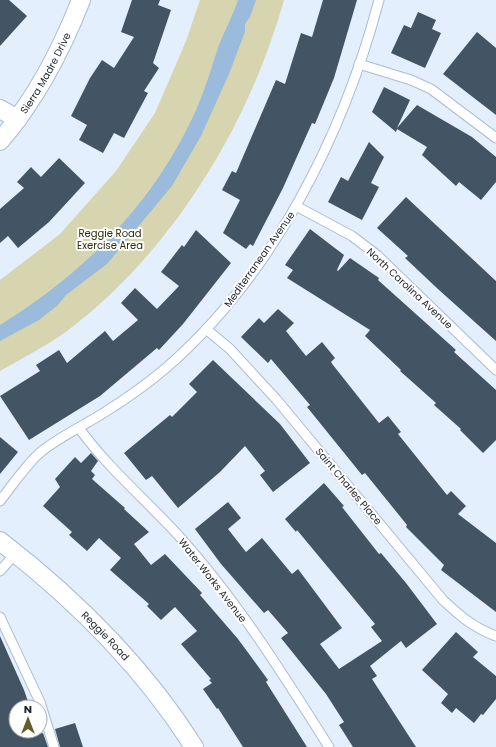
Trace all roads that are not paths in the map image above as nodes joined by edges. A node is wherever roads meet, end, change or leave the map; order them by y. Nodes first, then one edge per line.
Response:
1 (82, 0) edge
2 (379, 0) edge
3 (359, 64) junction
4 (0, 109) edge
5 (18, 119) junction
6 (496, 138) edge
7 (0, 141) edge
8 (296, 206) junction
9 (206, 329) junction
10 (496, 370) edge
11 (79, 428) junction
12 (0, 501) edge
13 (0, 541) edge
14 (16, 553) junction
15 (0, 571) edge
16 (0, 617) edge
17 (496, 636) edge
18 (54, 747) edge
19 (194, 747) edge
20 (329, 747) edge

1 - 5 street, Sierra Madre Drive
2 - 3 lane, Mediterranean Avenue
3 - 6 lane
3 - 8 lane, Mediterranean Avenue
4 - 5 street
5 - 7 street, Sierra Madre Drive
8 - 9 lane, Mediterranean Avenue
8 - 10 lane, North Carolina Avenue
9 - 11 lane, Mediterranean Avenue
9 - 17 lane, Saint Charles Place
11 - 12 lane, Mediterranean Avenue
11 - 20 lane, Water Works Avenue
13 - 14 street, Reggie Road
14 - 15 lane
14 - 19 street, Reggie Road
16 - 18 lane

